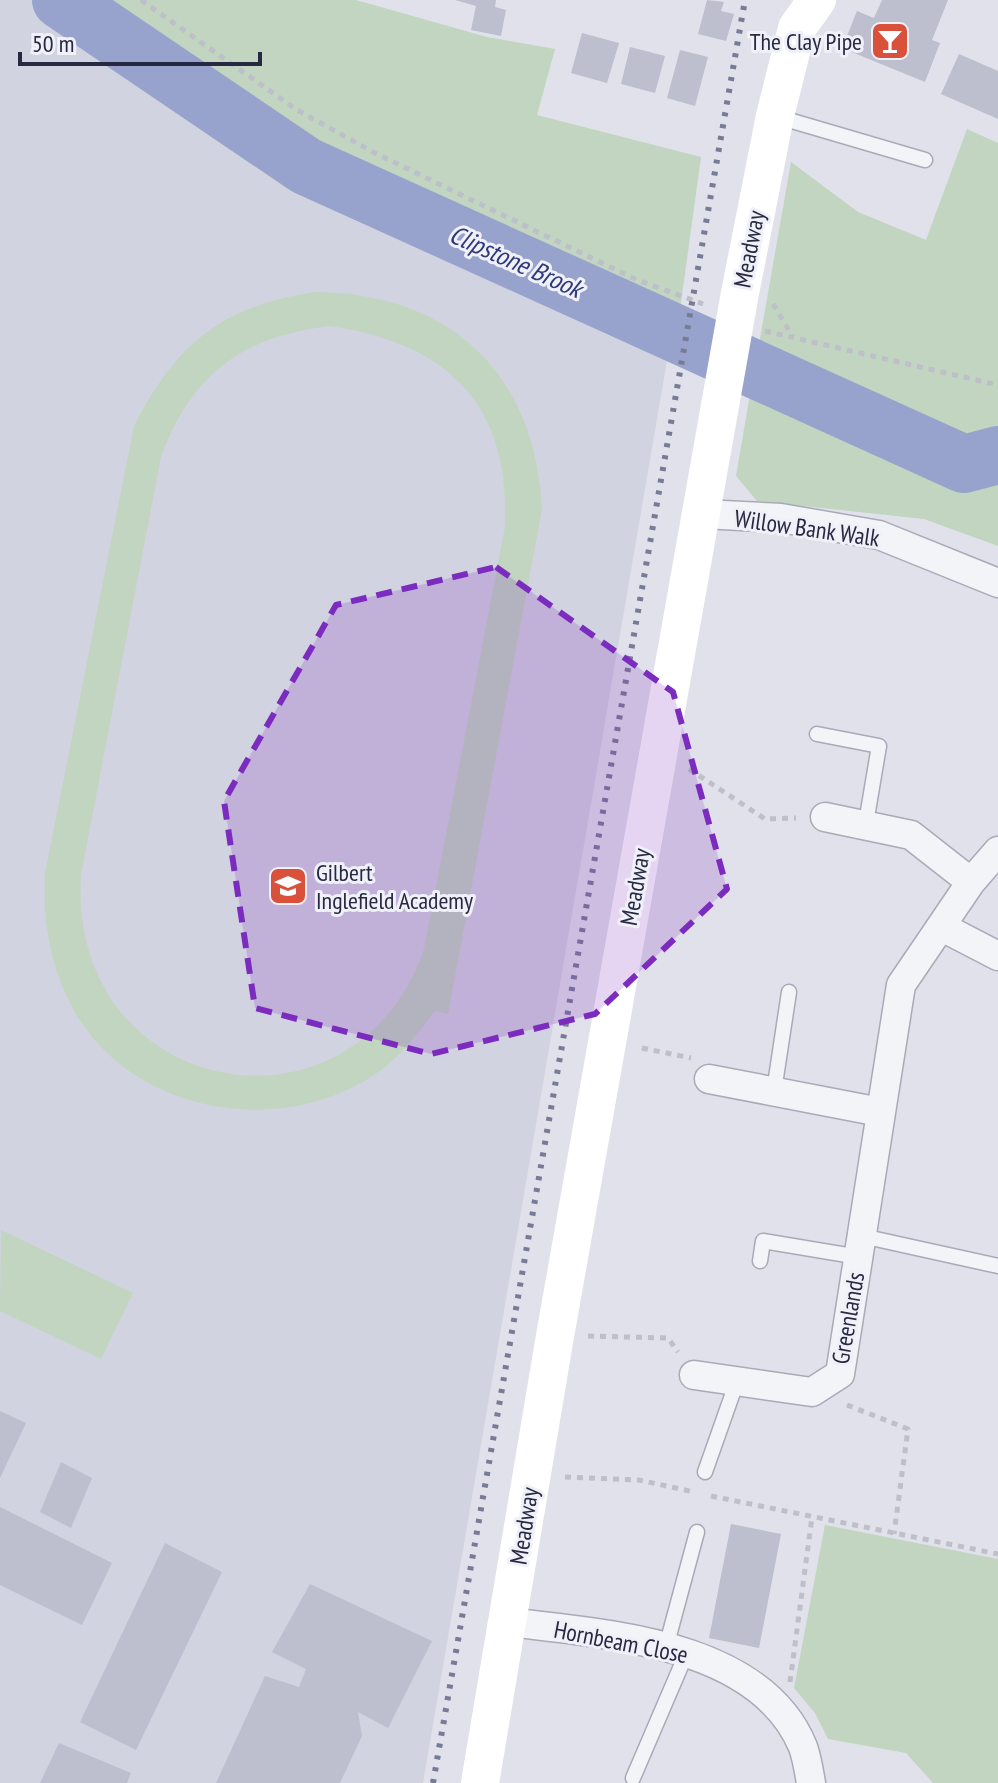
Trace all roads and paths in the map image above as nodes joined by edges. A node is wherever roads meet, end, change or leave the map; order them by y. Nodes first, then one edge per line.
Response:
1 (141, 0) edge
2 (817, 0) edge
3 (775, 116) junction
4 (925, 160) dead end
5 (726, 320) junction
6 (998, 385) edge
7 (703, 514) junction
8 (998, 583) edge
9 (817, 734) dead end
10 (659, 750) junction
11 (825, 817) joint
12 (866, 823) junction
13 (998, 851) edge
14 (971, 882) junction
15 (942, 927) junction
16 (998, 956) edge
17 (789, 992) dead end
18 (608, 1041) junction
19 (709, 1079) joint
20 (774, 1091) junction
21 (880, 1112) junction
22 (861, 1246) junction
23 (760, 1261) dead end
24 (998, 1266) edge
25 (555, 1336) junction
26 (694, 1375) joint
27 (736, 1384) junction
28 (812, 1392) junction
29 (705, 1472) dead end
30 (532, 1475) junction
31 (812, 1517) junction
32 (697, 1532) dead end
33 (894, 1534) junction
34 (998, 1554) edge
35 (508, 1622) junction
36 (677, 1650) junction
37 (779, 1708) junction
38 (633, 1778) dead end
39 (480, 1783) edge
40 (811, 1783) edge

1 - 5 path
2 - 3 street, Meadway
3 - 4 lane
3 - 5 street, Meadway
5 - 6 path
5 - 7 street, Meadway
7 - 8 street, Willow Bank Walk
7 - 10 street, Meadway
9 - 12 lane
10 - 11 path
10 - 18 street, Meadway
11 - 12 street
12 - 14 street
13 - 14 street, Greenlands
14 - 15 street, Greenlands
15 - 16 street
15 - 21 street, Greenlands
17 - 20 lane
18 - 19 path
18 - 25 street, Meadway
19 - 20 street
20 - 21 street
21 - 22 street, Greenlands
22 - 23 lane
22 - 24 lane
22 - 28 street, Greenlands
25 - 26 path
25 - 30 street, Meadway
26 - 27 street, Greenlands
27 - 28 street, Greenlands
27 - 29 lane
28 - 33 path
30 - 31 path
30 - 35 street, Meadway
31 - 33 path
31 - 37 path
32 - 36 lane
33 - 34 path
35 - 36 street, Hornbeam Close
35 - 39 street, Meadway
36 - 37 street, Hornbeam Close
36 - 38 lane
37 - 40 street, Hornbeam Close

